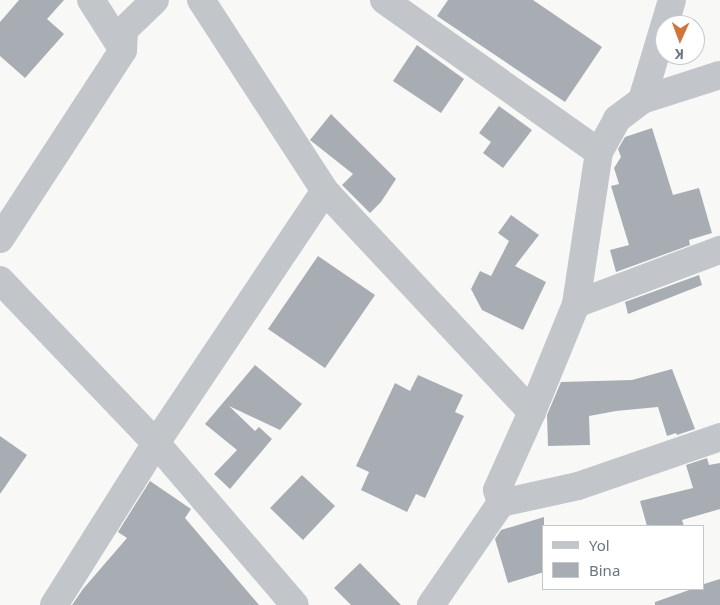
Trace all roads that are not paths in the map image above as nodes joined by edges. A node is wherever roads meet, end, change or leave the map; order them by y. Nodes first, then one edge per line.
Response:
1 (91, 0) edge
2 (155, 0) edge
3 (202, 0) edge
4 (384, 0) edge
5 (672, 0) edge
6 (123, 50) junction
7 (720, 75) edge
8 (642, 100) junction
9 (599, 152) junction
10 (324, 191) junction
11 (0, 239) edge
12 (720, 250) edge
13 (0, 280) edge
14 (576, 304) junction
15 (532, 412) junction
16 (720, 437) edge
17 (156, 443) junction
18 (501, 503) junction
19 (54, 605) edge
20 (294, 605) edge
21 (431, 605) edge

1 - 6 street
2 - 6 street
3 - 10 street
4 - 9 street
5 - 8 street
6 - 11 street
7 - 8 street
8 - 9 street
9 - 14 street
10 - 15 street
10 - 17 street
12 - 14 street
13 - 17 street
14 - 15 street
15 - 18 street
16 - 18 street
17 - 19 street
17 - 20 street
18 - 21 street

